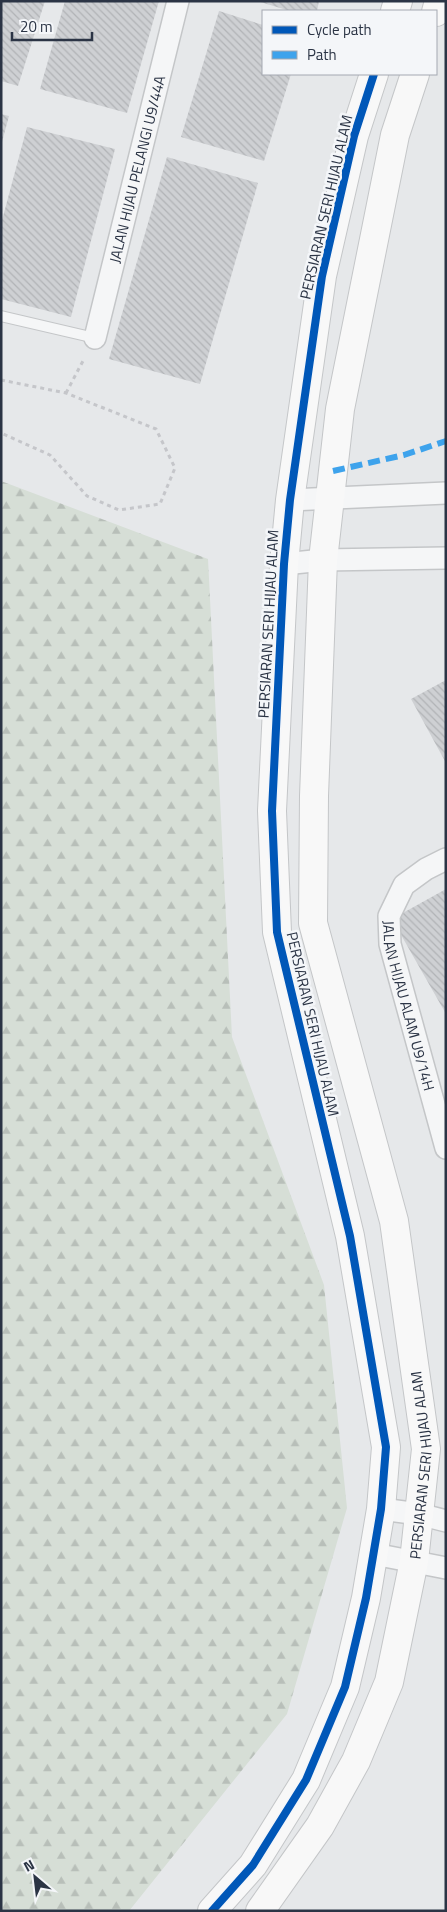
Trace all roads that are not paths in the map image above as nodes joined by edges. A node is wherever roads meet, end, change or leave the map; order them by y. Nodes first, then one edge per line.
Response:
1 (178, 1) edge
2 (374, 75) edge
3 (415, 75) edge
4 (1, 316) edge
5 (95, 338) joint
6 (446, 493) edge
7 (330, 498) junction
8 (290, 500) junction
9 (446, 558) edge
10 (323, 560) junction
11 (284, 564) junction
12 (446, 859) edge
13 (443, 1123) edge
14 (446, 1148) edge
15 (381, 1510) junction
16 (419, 1514) junction
17 (446, 1521) edge
18 (374, 1554) junction
19 (414, 1561) junction
20 (446, 1568) edge
21 (212, 1911) edge
22 (260, 1911) edge

1 - 5 street, JALAN HIJAU PELANGI U9/44A
2 - 8 street, PERSIARAN SERI HIJAU ALAM
3 - 7 street, PERSIARAN SERI HIJAU ALAM
4 - 5 lane
6 - 7 street
7 - 8 street
7 - 10 street, PERSIARAN SERI HIJAU ALAM
8 - 11 street, PERSIARAN SERI HIJAU ALAM
9 - 10 street
10 - 11 street
10 - 16 street, PERSIARAN SERI HIJAU ALAM
11 - 15 street, PERSIARAN SERI HIJAU ALAM
12 - 13 street, JALAN HIJAU ALAM U9/14H
13 - 14 street, JALAN HIJAU ALAM U9/14H
15 - 16 street
15 - 18 street, PERSIARAN SERI HIJAU ALAM
16 - 17 street
16 - 19 street, PERSIARAN SERI HIJAU ALAM
18 - 19 street
18 - 21 street, PERSIARAN SERI HIJAU ALAM
19 - 20 street
19 - 22 street, PERSIARAN SERI HIJAU ALAM

